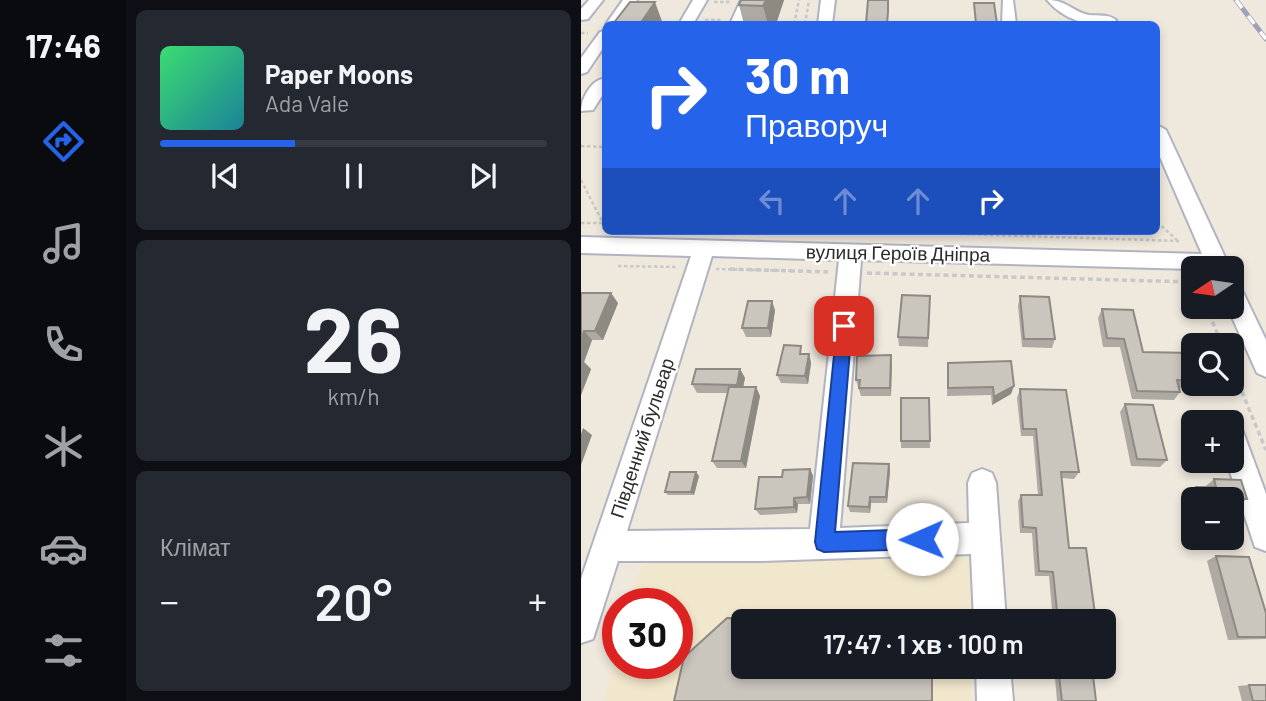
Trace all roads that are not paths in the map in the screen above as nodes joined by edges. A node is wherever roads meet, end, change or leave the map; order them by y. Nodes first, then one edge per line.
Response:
1 (596, 0) edge
2 (630, 0) edge
3 (700, 0) edge
4 (748, 0) edge
5 (828, 0) edge
6 (1054, 0) edge
7 (1100, 0) edge
8 (1008, 3) dead end
9 (583, 16) edge
10 (615, 21) edge
11 (688, 21) edge
12 (738, 21) edge
13 (825, 21) edge
14 (1009, 21) edge
15 (1101, 21) edge
16 (1110, 21) edge
17 (602, 39) edge
18 (581, 69) edge
19 (581, 83) edge
20 (602, 84) edge
21 (602, 87) edge
22 (581, 106) edge
23 (1160, 141) edge
24 (796, 241) edge
25 (913, 243) edge
26 (581, 245) edge
27 (1214, 256) edge
28 (701, 258) junction
29 (850, 262) junction
30 (1181, 262) edge
31 (1244, 318) edge
32 (1266, 366) edge
33 (1244, 473) edge
34 (982, 483) dead end
35 (1266, 536) edge
36 (985, 538) junction
37 (824, 542) junction
38 (607, 546) junction
39 (989, 609) edge
40 (581, 627) edge
41 (994, 679) edge
42 (995, 701) edge

1 - 9 street
2 - 10 street
3 - 11 street
4 - 12 street
5 - 13 street
6 - 15 street
7 - 16 street
8 - 14 street
17 - 18 street
19 - 20 street
21 - 22 street
23 - 27 street
24 - 28 street, вулиця Героїв Дніпра
24 - 29 street, вулиця Героїв Дніпра
25 - 29 street, вулиця Героїв Дніпра
25 - 30 street, вулиця Героїв Дніпра
26 - 28 street, вулиця Героїв Дніпра
28 - 38 street, Південний бульвар
29 - 37 street
31 - 32 street
33 - 35 street
34 - 36 street
36 - 37 street
36 - 39 street
37 - 38 street
38 - 40 street, Південний бульвар
41 - 42 street

